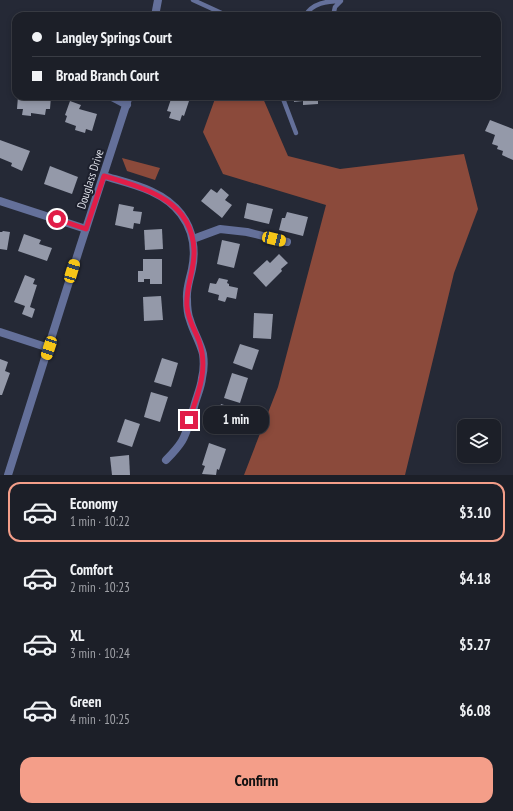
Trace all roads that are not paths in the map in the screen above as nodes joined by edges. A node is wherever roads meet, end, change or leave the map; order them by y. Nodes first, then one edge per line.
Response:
1 (158, 0) edge
2 (193, 0) edge
3 (341, 1) edge
4 (156, 12) edge
5 (219, 12) edge
6 (308, 12) edge
7 (334, 12) edge
8 (118, 100) edge
9 (128, 100) edge
10 (284, 100) edge
11 (127, 105) junction
12 (296, 133) dead end
13 (104, 176) junction
14 (0, 201) edge
15 (86, 229) junction
16 (193, 239) junction
17 (287, 242) dead end
18 (0, 332) edge
19 (49, 348) junction
20 (166, 460) dead end
21 (0, 473) edge
22 (7, 475) edge

1 - 4 street
2 - 5 lane
3 - 6 lane
3 - 7 lane
8 - 11 street
9 - 11 street, Douglass Drive
10 - 12 lane
11 - 13 street, Douglass Drive
13 - 15 street, Douglass Drive
13 - 16 street
14 - 15 street
15 - 19 street, Douglass Drive
16 - 17 street
16 - 20 street
18 - 19 street
19 - 22 street, Douglass Drive
21 - 22 street

